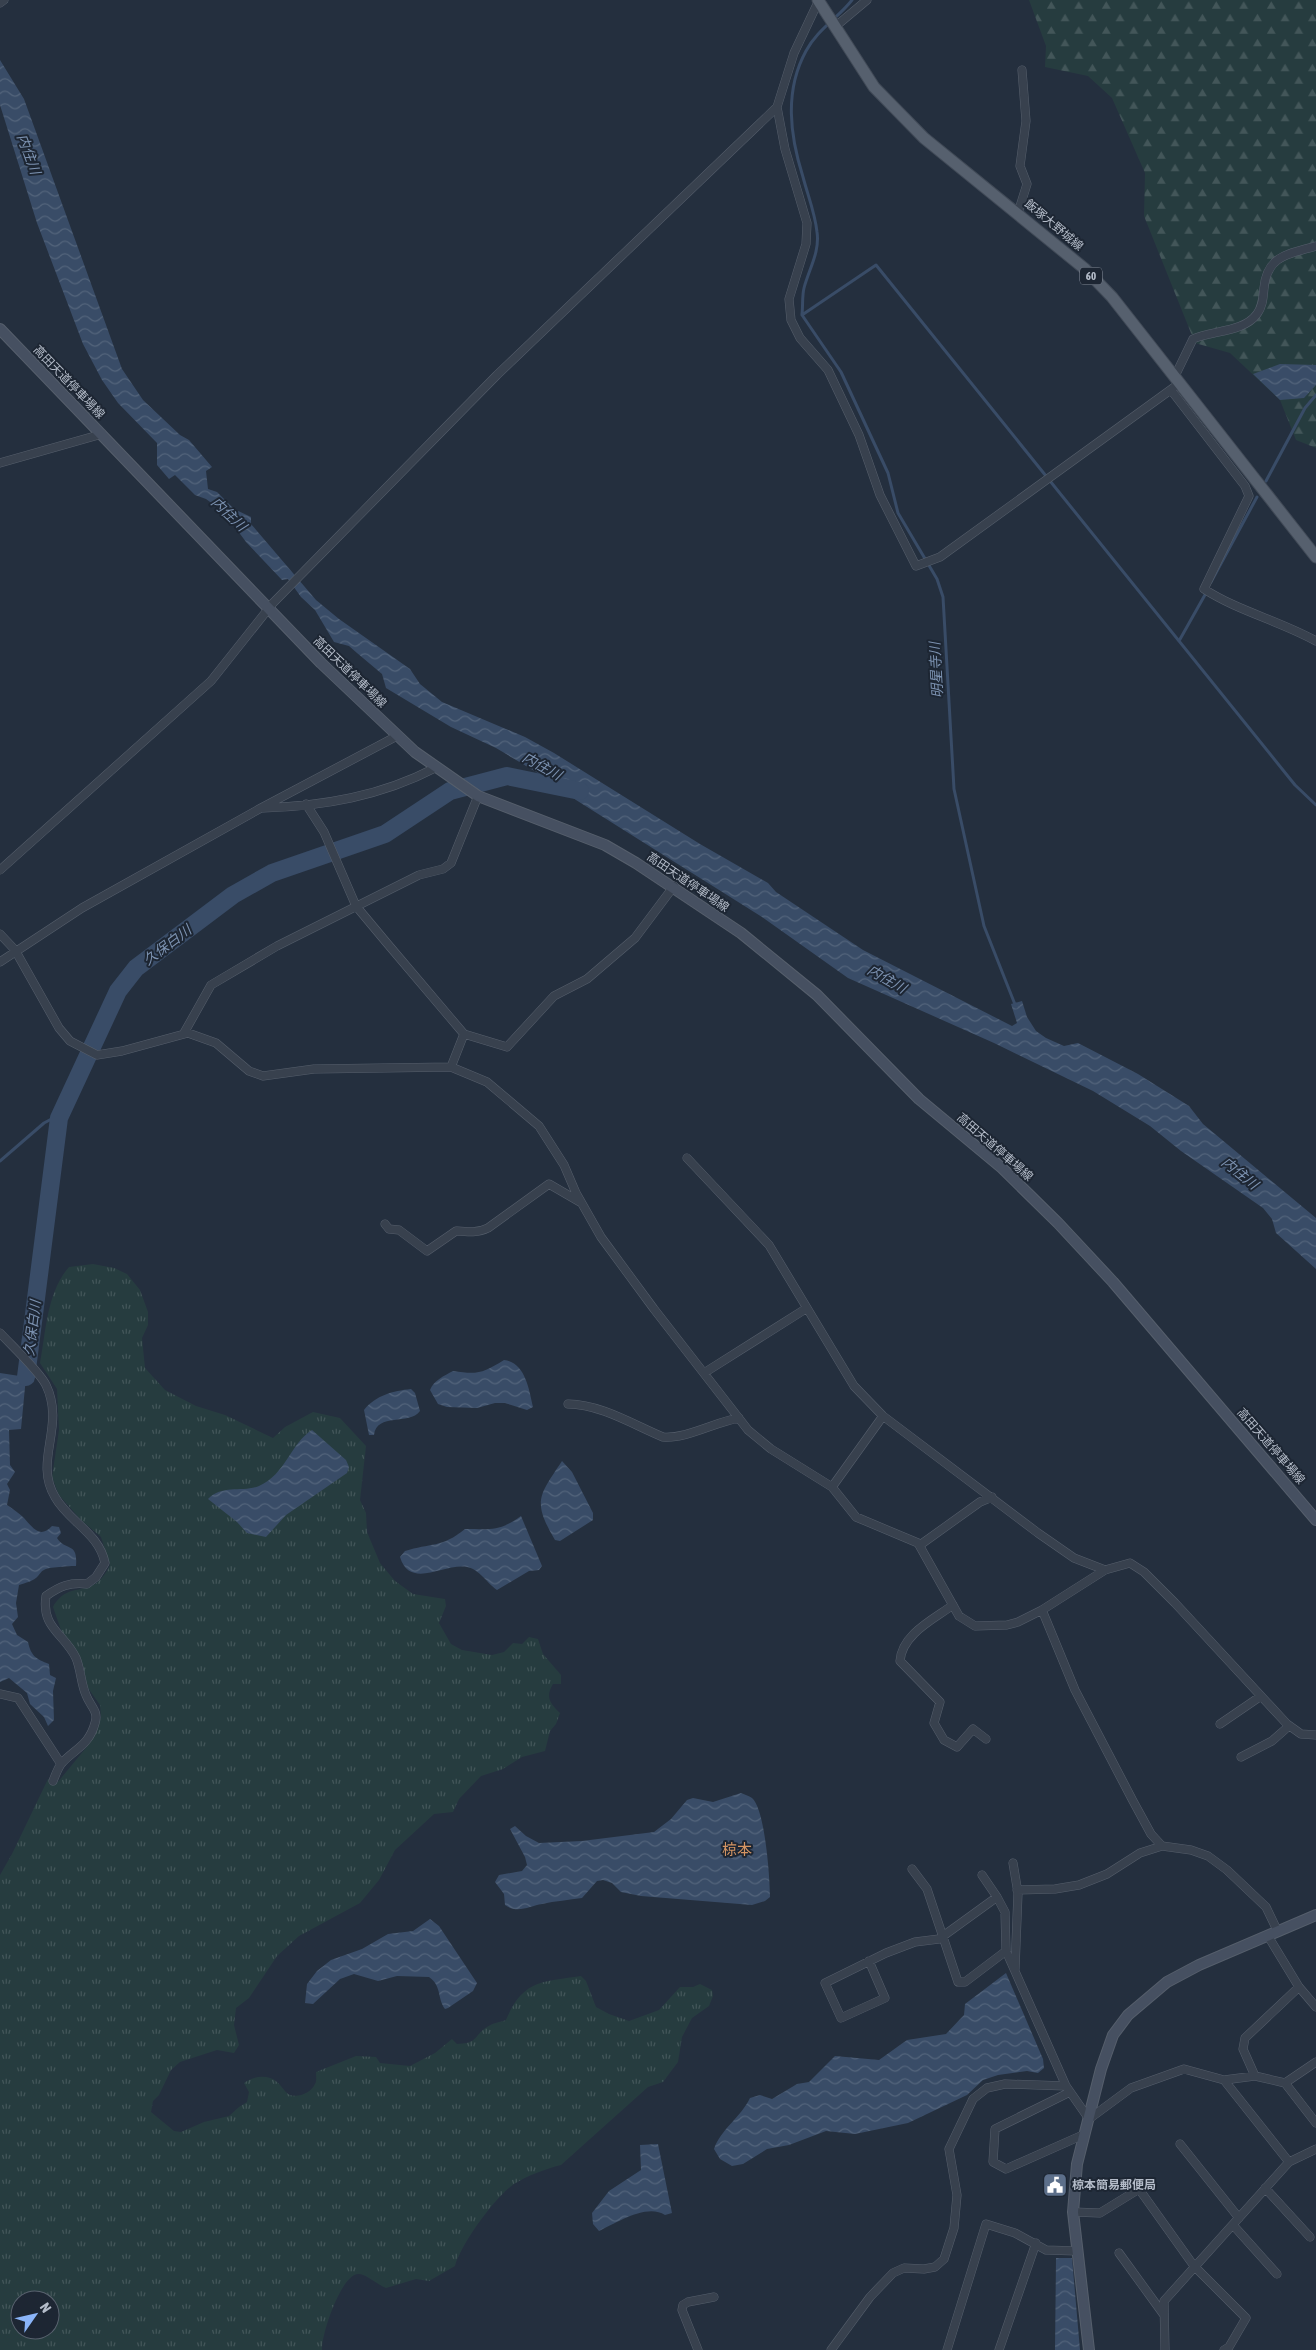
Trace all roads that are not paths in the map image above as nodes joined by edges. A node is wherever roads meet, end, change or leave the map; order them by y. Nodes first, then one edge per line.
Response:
1 (4, 0) edge
2 (819, 0) edge
3 (867, 0) edge
4 (0, 3) edge
5 (836, 26) junction
6 (1022, 70) dead end
7 (777, 107) junction
8 (1018, 213) junction
9 (1316, 246) edge
10 (0, 329) edge
11 (1175, 383) junction
12 (102, 434) junction
13 (0, 463) edge
14 (1316, 557) edge
15 (270, 606) junction
16 (1316, 641) edge
17 (397, 736) junction
18 (435, 768) junction
19 (478, 796) junction
20 (306, 804) junction
21 (261, 808) junction
22 (0, 870) edge
23 (674, 886) junction
24 (356, 906) junction
25 (0, 934) edge
26 (15, 950) junction
27 (0, 962) edge
28 (184, 1033) junction
29 (464, 1034) junction
30 (450, 1068) junction
31 (687, 1158) dead end
32 (582, 1203) junction
33 (385, 1224) dead end
34 (807, 1308) junction
35 (0, 1333) edge
36 (704, 1373) junction
37 (568, 1404) dead end
38 (883, 1416) junction
39 (739, 1418) junction
40 (832, 1487) junction
41 (992, 1497) junction
42 (1316, 1520) edge
43 (920, 1545) junction
44 (1105, 1570) junction
45 (953, 1605) junction
46 (1042, 1610) junction
47 (0, 1694) edge
48 (1261, 1696) junction
49 (1220, 1724) dead end
50 (1289, 1726) junction
51 (1316, 1735) edge
52 (986, 1739) dead end
53 (1241, 1757) dead end
54 (61, 1764) junction
55 (53, 1781) dead end
56 (1162, 1846) junction
57 (1013, 1863) dead end
58 (912, 1870) dead end
59 (982, 1875) dead end
60 (1017, 1890) junction
61 (997, 1897) junction
62 (1316, 1915) edge
63 (1278, 1932) junction
64 (1268, 1936) junction
65 (942, 1937) junction
66 (1006, 1951) junction
67 (869, 1961) dead end
68 (1015, 1970) junction
69 (1299, 1987) junction
70 (1316, 2007) edge
71 (1316, 2062) edge
72 (1255, 2076) junction
73 (1224, 2080) junction
74 (1285, 2083) junction
75 (1068, 2089) junction
76 (1089, 2119) junction
77 (1316, 2123) edge
78 (1085, 2134) junction
79 (1180, 2144) dead end
80 (1316, 2149) edge
81 (1289, 2162) junction
82 (1265, 2188) junction
83 (1074, 2212) junction
84 (1239, 2218) junction
85 (1233, 2226) junction
86 (1310, 2237) dead end
87 (1036, 2243) junction
88 (1077, 2251) junction
89 (1119, 2253) dead end
90 (1194, 2266) junction
91 (1277, 2274) dead end
92 (714, 2297) dead end
93 (1164, 2315) junction
94 (698, 2350) edge
95 (831, 2350) edge
96 (947, 2350) edge
97 (999, 2350) edge
98 (1090, 2350) edge
99 (1165, 2350) edge
100 (1224, 2350) edge

1 - 4 street
2 - 5 main road, 飯塚大野城線 / 60
2 - 7 street
3 - 5 street
5 - 8 main road, 飯塚大野城線 / 60
6 - 8 street
7 - 11 street
7 - 15 street
8 - 11 main road, 飯塚大野城線 / 60
9 - 11 street
10 - 12 main road, 高田天道停車場線
11 - 14 main road, 飯塚大野城線 / 60
11 - 16 street
12 - 13 street
12 - 15 main road, 高田天道停車場線
15 - 17 main road, 高田天道停車場線
15 - 22 street
17 - 18 main road, 高田天道停車場線
17 - 21 street
18 - 19 main road, 高田天道停車場線
18 - 20 street
19 - 23 main road, 高田天道停車場線
19 - 24 street
20 - 21 street
20 - 24 street
21 - 26 street
23 - 29 street
23 - 42 main road, 高田天道停車場線
24 - 28 street
24 - 29 street
25 - 26 street
26 - 27 street
26 - 28 street
28 - 30 street
29 - 30 street
30 - 32 street
31 - 34 street
32 - 33 street
32 - 36 street
34 - 36 street
34 - 38 street
35 - 54 street
36 - 39 street
37 - 39 street
38 - 40 street
38 - 41 street
39 - 40 street
40 - 43 street
41 - 43 street
41 - 44 street
43 - 45 street
44 - 46 street
44 - 48 street
45 - 46 street
45 - 52 street
46 - 56 street
47 - 54 street
48 - 49 street
48 - 50 street
50 - 51 street
50 - 53 street
54 - 55 street
56 - 60 street
56 - 63 street
57 - 60 street
58 - 65 street
59 - 61 street
60 - 68 street
61 - 65 street
61 - 66 street
62 - 63 main road
63 - 64 main road
64 - 69 street
64 - 76 main road
65 - 66 street
65 - 67 street
66 - 68 street
68 - 75 street
69 - 70 street
69 - 72 street
71 - 74 street
72 - 73 street
72 - 74 street
73 - 76 street
73 - 81 street
74 - 77 street
75 - 76 street
75 - 78 street
75 - 95 street
76 - 78 main road
78 - 83 main road
79 - 84 street
80 - 81 street
81 - 82 street
82 - 84 street
82 - 86 street
83 - 88 main road
83 - 90 street
84 - 85 street
85 - 90 street
85 - 91 street
87 - 88 street
87 - 96 street
87 - 97 street
88 - 98 main road
89 - 93 street
90 - 93 street
90 - 100 street
92 - 94 street
93 - 99 street

